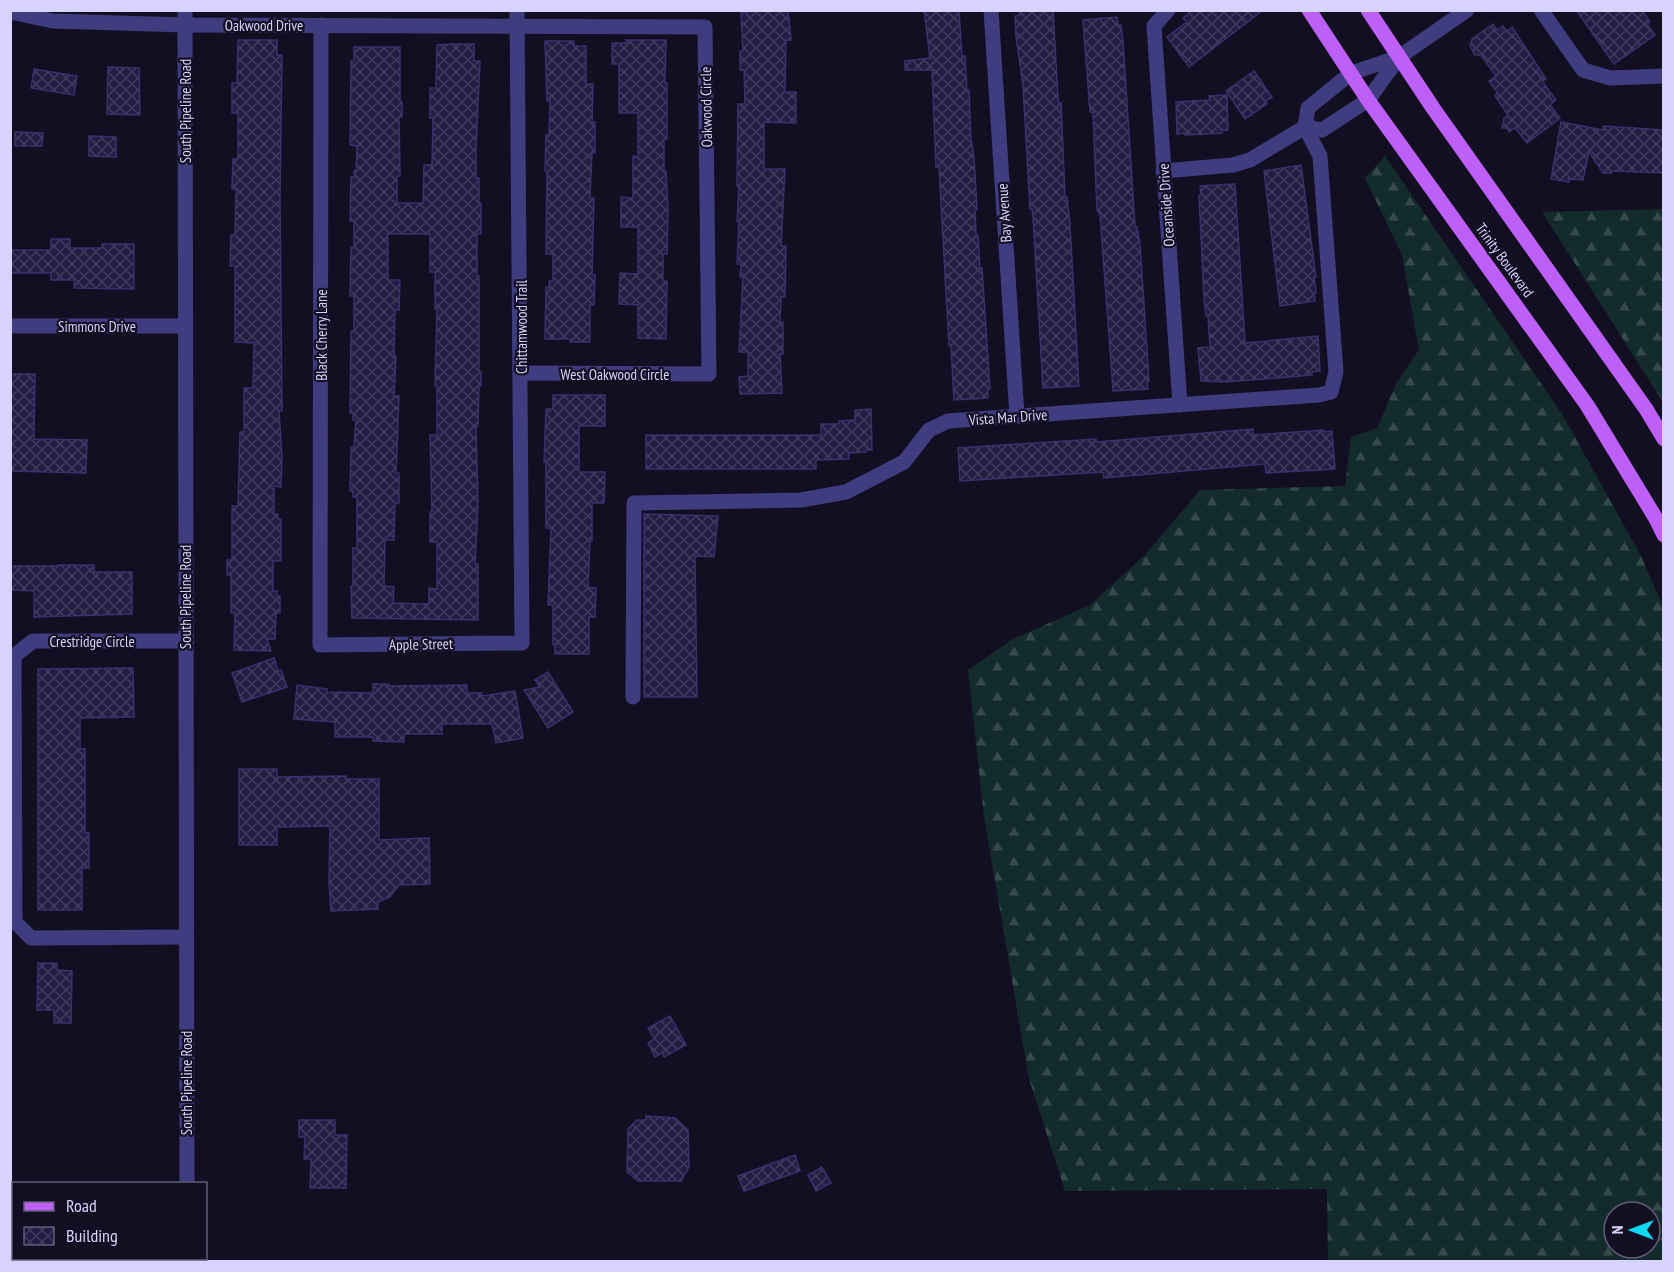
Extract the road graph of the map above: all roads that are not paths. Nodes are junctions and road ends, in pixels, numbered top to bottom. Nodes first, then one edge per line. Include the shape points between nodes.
1 (991, 10) edge
2 (1168, 10) edge
3 (1309, 10) edge
4 (1368, 10) edge
5 (1467, 10) edge
6 (1541, 10) edge
7 (10, 12) edge
8 (185, 18) edge
9 (518, 18) edge
10 (321, 25) junction
11 (1400, 57) junction
12 (1351, 74) junction
13 (1664, 76) edge
14 (1368, 100) junction
15 (1305, 127) junction
16 (1163, 171) junction
17 (10, 326) edge
18 (184, 326) junction
19 (521, 373) junction
20 (709, 374) joint
21 (1180, 405) junction
22 (1017, 416) junction
23 (1664, 439) edge
24 (1664, 535) edge
25 (185, 641) junction
26 (522, 643) joint
27 (320, 645) joint
28 (633, 696) dead end
29 (186, 937) junction
30 (187, 1182) edge

1 - 22 street, Bay Avenue
2 - 16 street, Oceanside Drive via 1154,26
3 - 12 main road, Trinity Boulevard
4 - 11 main road, Trinity Boulevard
5 - 11 street
6 - 13 street via 1583,70 1610,78
7 - 8 street, Oakwood Drive via 53,21
8 - 10 street, Oakwood Drive
8 - 18 street, South Pipeline Road
9 - 10 street, Oakwood Drive
9 - 19 street, Chittamwood Trail
9 - 20 street, Oakwood Circle via 705,27
10 - 27 street, Black Cherry Lane
11 - 12 street
11 - 14 street
11 - 23 main road, Trinity Boulevard
12 - 14 main road, Trinity Boulevard
12 - 15 street via 1308,108
14 - 15 street via 1322,130
14 - 24 main road, Trinity Boulevard via 1587,405
15 - 16 street via 1250,160
15 - 21 street, Vista Mar Drive via 1320,156 1336,372 1330,392
16 - 21 street, Oceanside Drive
17 - 18 street, Simmons Drive
18 - 25 street, South Pipeline Road
19 - 20 street, West Oakwood Circle
19 - 26 street, Chittamwood Trail
21 - 22 street, Vista Mar Drive
22 - 28 street, Vista Mar Drive via 948,421 928,430 904,462 846,492 801,500 634,503
25 - 29 street, South Pipeline Road
25 - 29 street, Crestridge Circle via 33,641 14,656 14,690 15,922 31,938
26 - 27 street, Apple Street
29 - 30 street, South Pipeline Road

